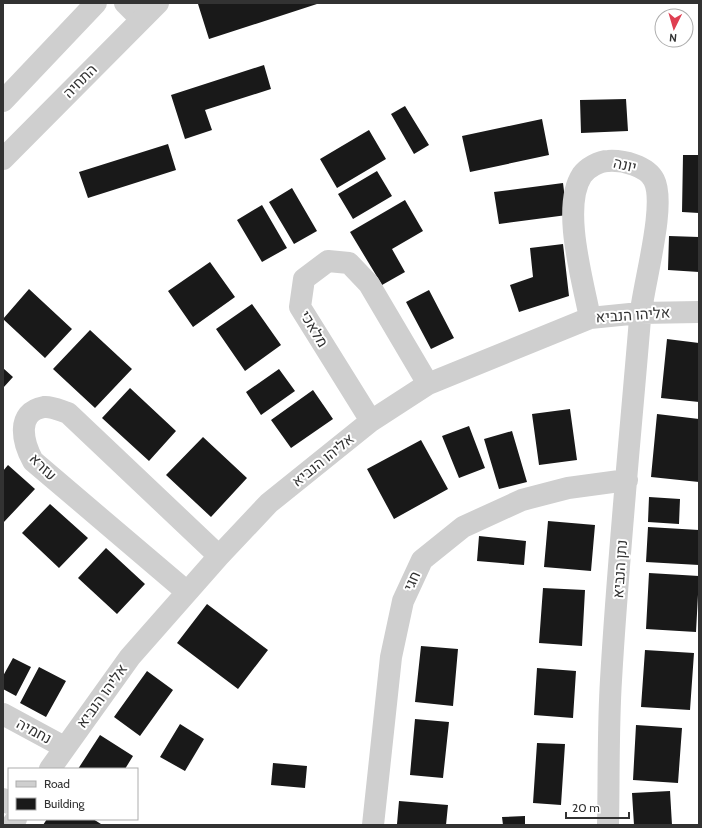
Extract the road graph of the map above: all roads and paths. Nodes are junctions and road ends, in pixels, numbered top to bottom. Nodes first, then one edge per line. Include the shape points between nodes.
1 (96, 3) edge
2 (125, 3) edge
3 (158, 3) edge
4 (140, 20) junction
5 (3, 100) edge
6 (3, 159) edge
7 (699, 312) edge
8 (640, 313) junction
9 (590, 318) junction
10 (428, 384) junction
11 (371, 421) junction
12 (627, 480) junction
13 (220, 556) junction
14 (187, 592) junction
15 (3, 714) edge
16 (64, 747) junction
17 (51, 768) edge
18 (373, 825) edge
19 (608, 825) edge

1 - 5 street
2 - 4 street
3 - 4 street, התחיה
4 - 6 street, התחיה
7 - 8 street, אליהו הנביא
8 - 9 street, אליהו הנביא
8 - 9 street, יונה via 654,241 658,198 654,180 642,168 624,162 606,161 583,173 575,188 575,239
8 - 12 street, נתן הנביא
9 - 10 street, אליהו הנביא
10 - 11 street, אליהו הנביא
10 - 11 street, מלאכי via 369,284 349,263 328,261 304,279 300,307
11 - 13 street, אליהו הנביא via 269,503
12 - 18 street, חגי via 568,488 522,500 463,527 422,560 403,601 391,657
12 - 19 street, נתן הנביא via 611,681
13 - 14 street, אליהו הנביא
13 - 14 street, עזרא via 68,413 44,407 31,413 24,425 23,436 33,461
14 - 16 street, אליהו הנביא via 130,657
15 - 16 street, נחמיה
16 - 17 street, אליהו הנביא

